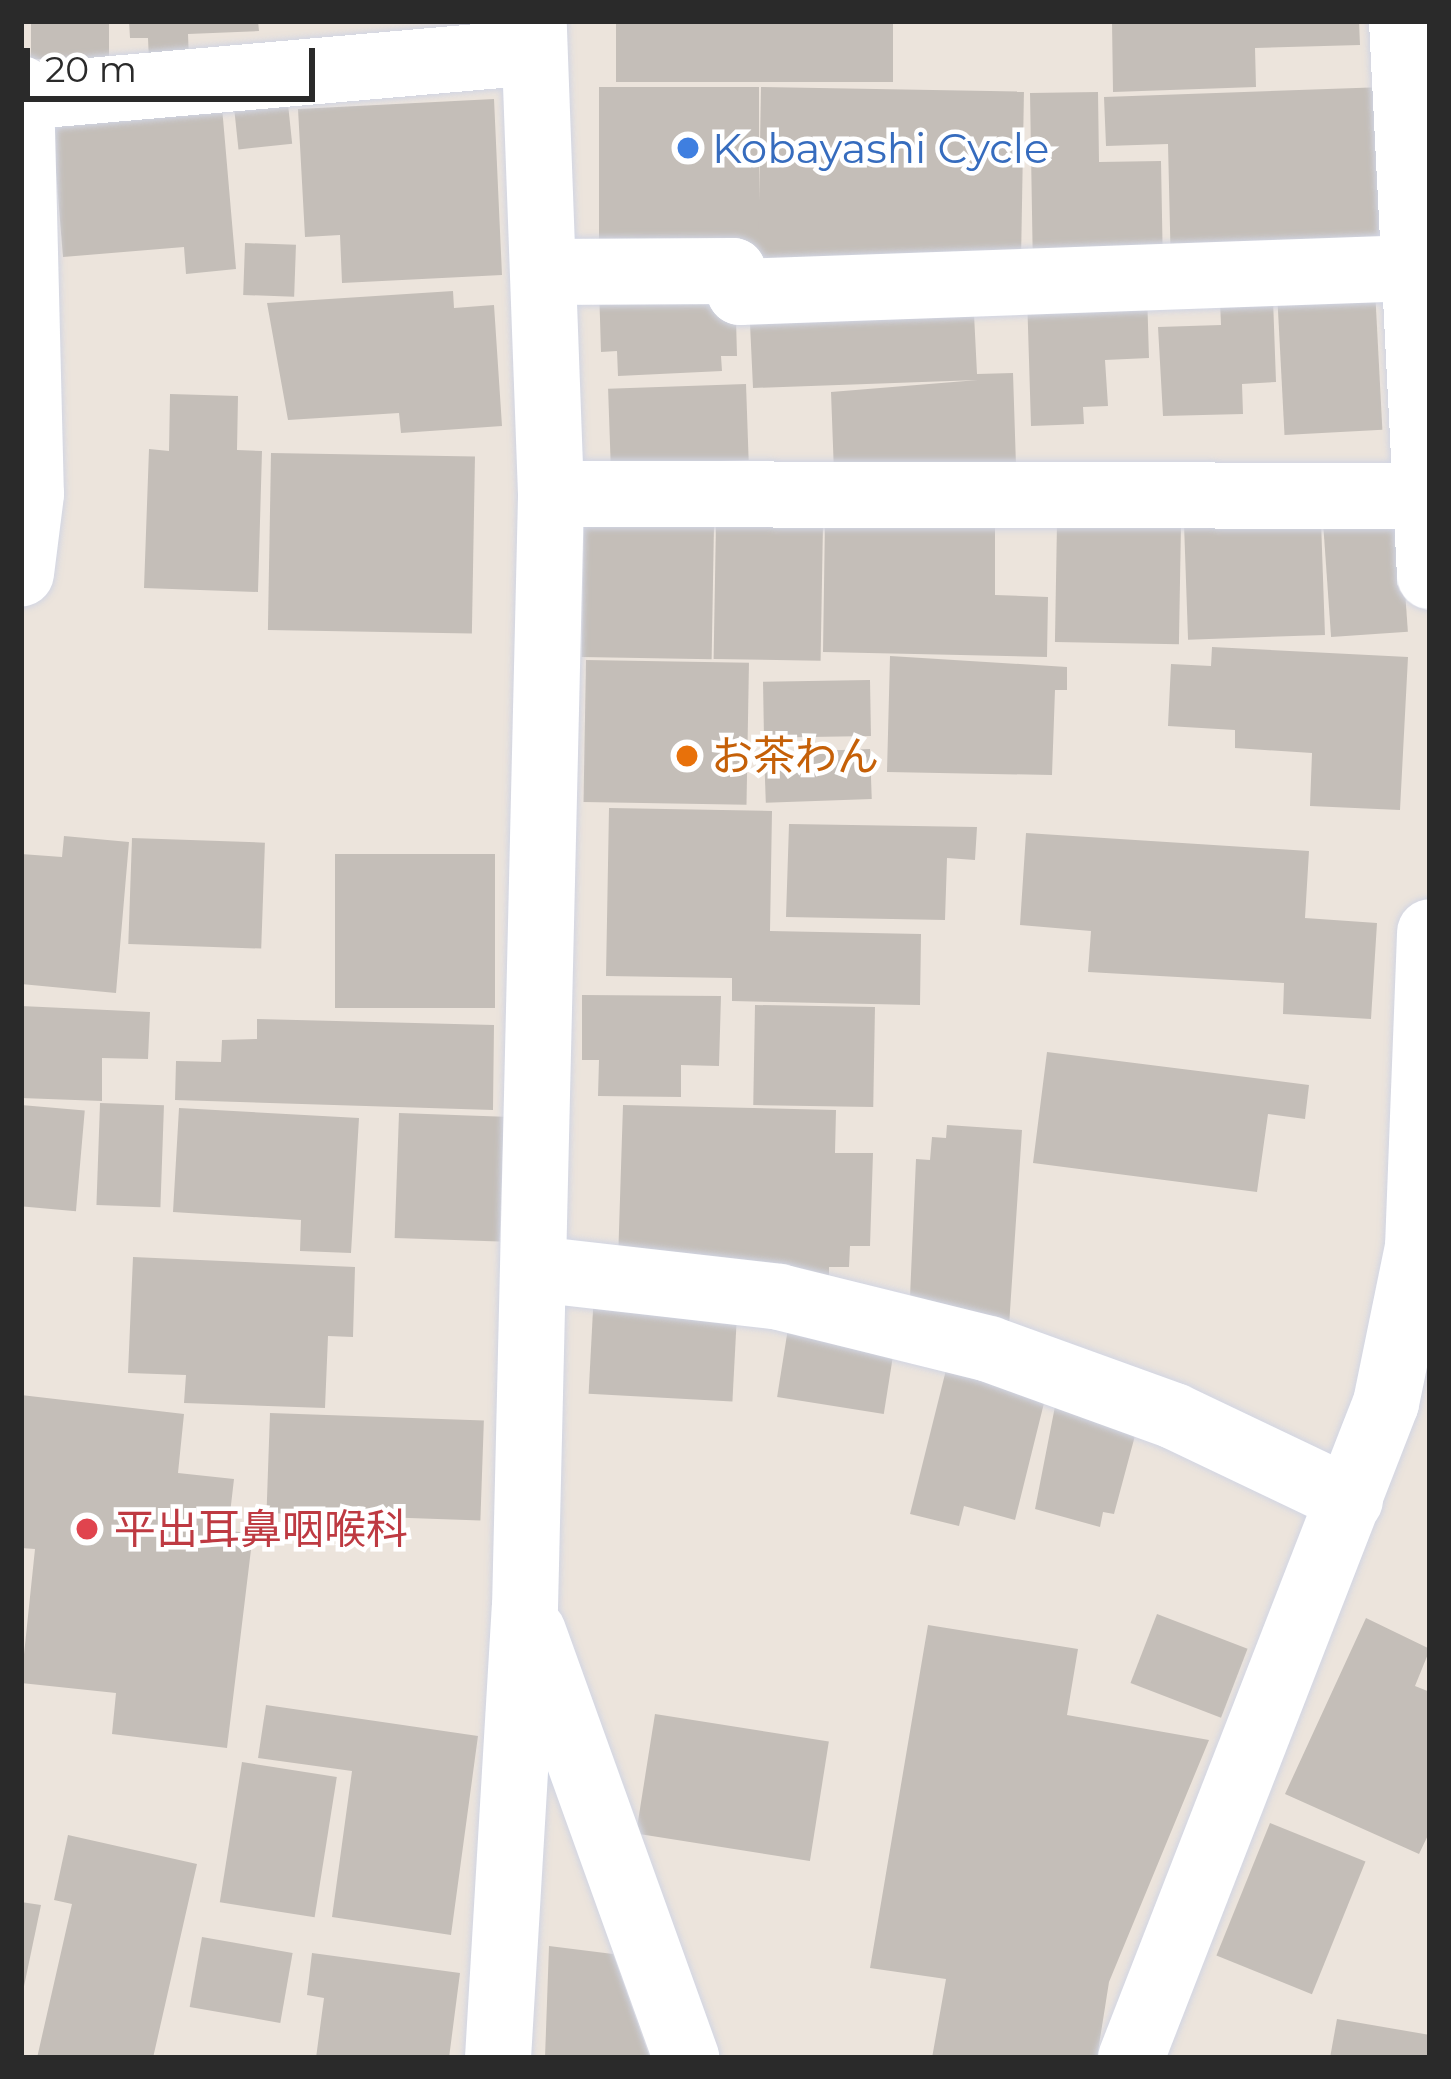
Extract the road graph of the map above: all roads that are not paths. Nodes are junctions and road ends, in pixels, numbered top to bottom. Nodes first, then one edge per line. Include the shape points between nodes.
1 (1402, 21) edge
2 (534, 37) edge
3 (22, 94) edge
4 (1414, 268) junction
5 (543, 272) junction
6 (551, 494) junction
7 (1428, 496) edge
8 (21, 573) edge
9 (1430, 576) edge
10 (1430, 932) edge
11 (536, 1269) junction
12 (1350, 1500) junction
13 (524, 1608) junction
14 (498, 2058) edge
15 (686, 2058) edge
16 (1131, 2058) edge

1 - 4 street
2 - 3 street
2 - 5 street
3 - 8 street via 31,494
4 - 5 street via 740,292 733,271
4 - 7 street
5 - 6 street
6 - 7 street
6 - 11 street
7 - 9 street
10 - 12 street via 1418,1247 1386,1403
11 - 12 street via 778,1297 989,1349 1174,1416
11 - 13 street
12 - 16 street
13 - 14 street
13 - 15 street

